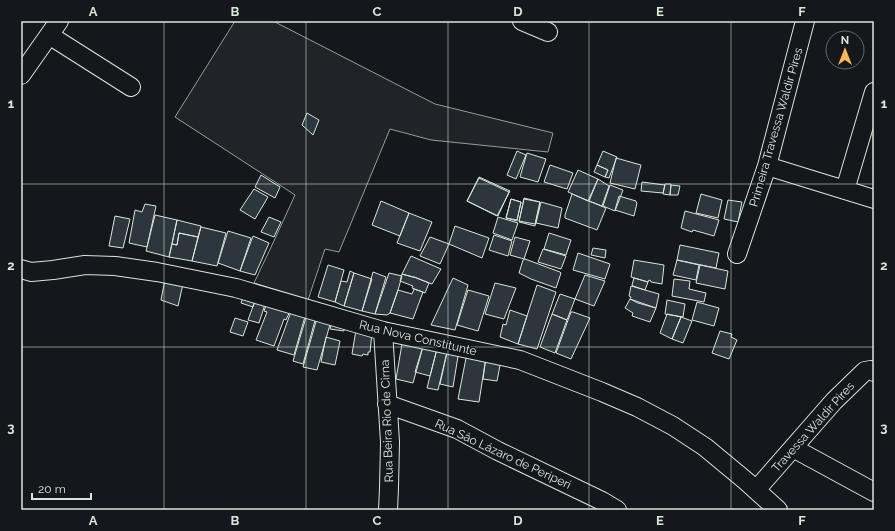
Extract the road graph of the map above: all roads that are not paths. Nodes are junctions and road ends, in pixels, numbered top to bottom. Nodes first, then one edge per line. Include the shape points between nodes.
1 (522, 21) edge
2 (805, 21) edge
3 (54, 28) edge
4 (548, 32) dead end
5 (21, 75) edge
6 (131, 87) dead end
7 (874, 92) edge
8 (768, 166) junction
9 (845, 190) junction
10 (874, 199) edge
11 (737, 254) dead end
12 (21, 269) edge
13 (383, 332) junction
14 (874, 372) edge
15 (387, 404) junction
16 (793, 448) junction
17 (756, 490) junction
18 (874, 492) edge
19 (388, 510) edge
20 (617, 510) edge
21 (778, 510) edge

1 - 4 street
2 - 8 street, Primeira Travessa Waldir Pires
3 - 5 street
3 - 6 street
7 - 9 street
8 - 9 street
8 - 11 street, Primeira Travessa Waldir Pires
9 - 10 street
12 - 13 street, Rua Nova Constitunte via 32,272 85,265 157,272 236,288
13 - 15 street, Rua Beira Rio de Cirna
13 - 17 street, Rua Nova Constitunte via 520,360 602,392 637,407 699,442
14 - 16 street, Travessa Waldir Pires via 864,371
15 - 19 street, Rua Beira Rio de Cirna via 390,442
15 - 20 street, Rua Sâo Lázaro de Periperi via 457,429
16 - 17 street, Travessa Waldir Pires
16 - 18 street
17 - 21 street, Rua Nova Constitunte

